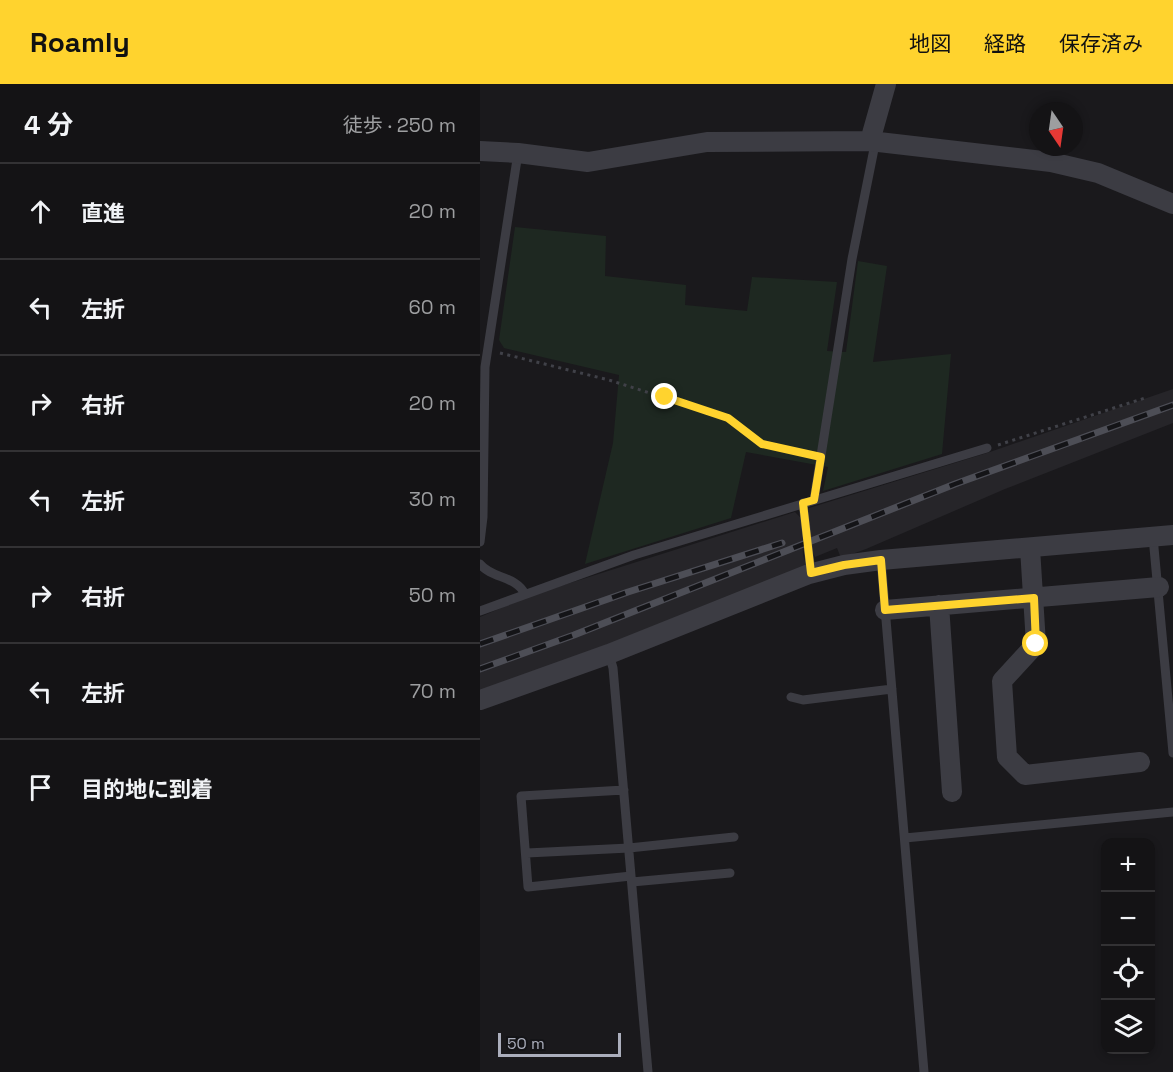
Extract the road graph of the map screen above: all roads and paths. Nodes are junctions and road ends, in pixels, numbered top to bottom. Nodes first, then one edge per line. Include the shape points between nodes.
1 (886, 84) edge
2 (870, 141) junction
3 (480, 152) edge
4 (518, 153) junction
5 (1173, 204) edge
6 (488, 348) junction
7 (1145, 398) dead end
8 (987, 448) joint
9 (821, 457) junction
10 (814, 500) junction
11 (803, 503) junction
12 (1173, 535) edge
13 (1153, 537) junction
14 (480, 542) edge
15 (1030, 548) junction
16 (881, 560) junction
17 (480, 564) edge
18 (811, 573) junction
19 (1159, 588) junction
20 (525, 594) junction
21 (1034, 598) junction
22 (939, 606) junction
23 (480, 610) edge
24 (885, 610) junction
25 (609, 654) junction
26 (892, 689) junction
27 (791, 697) dead end
28 (480, 700) edge
29 (1173, 753) edge
30 (1140, 762) dead end
31 (624, 790) junction
32 (952, 792) dead end
33 (1173, 812) edge
34 (734, 837) dead end
35 (905, 838) junction
36 (629, 848) junction
37 (527, 853) junction
38 (730, 873) dead end
39 (632, 879) junction
40 (648, 1072) edge
41 (924, 1072) edge

1 - 2 street
2 - 4 street via 707,142 588,162
2 - 5 street via 1051,162 1098,173
2 - 9 lane via 874,149 852,259
3 - 4 street
4 - 6 lane
6 - 9 path via 686,404 728,418 762,444
6 - 14 lane
7 - 8 path
8 - 10 lane
9 - 10 lane
10 - 11 lane
11 - 18 lane
11 - 20 lane via 634,555
12 - 13 street
13 - 15 street
13 - 19 lane
15 - 16 street
15 - 21 street
16 - 18 street
16 - 24 lane
17 - 20 lane via 515,582
18 - 25 street
19 - 21 street
19 - 29 lane
20 - 23 lane
21 - 22 street
21 - 30 street via 1036,644 1002,681 1007,757 1025,775
22 - 24 street
22 - 32 street
24 - 26 lane
25 - 28 street
25 - 31 lane
26 - 27 lane via 804,700
26 - 35 lane
31 - 36 lane
31 - 37 lane via 521,796
33 - 35 lane
34 - 36 lane
35 - 41 lane
36 - 37 lane
36 - 39 lane
37 - 39 lane via 528,887
38 - 39 lane
39 - 40 lane

